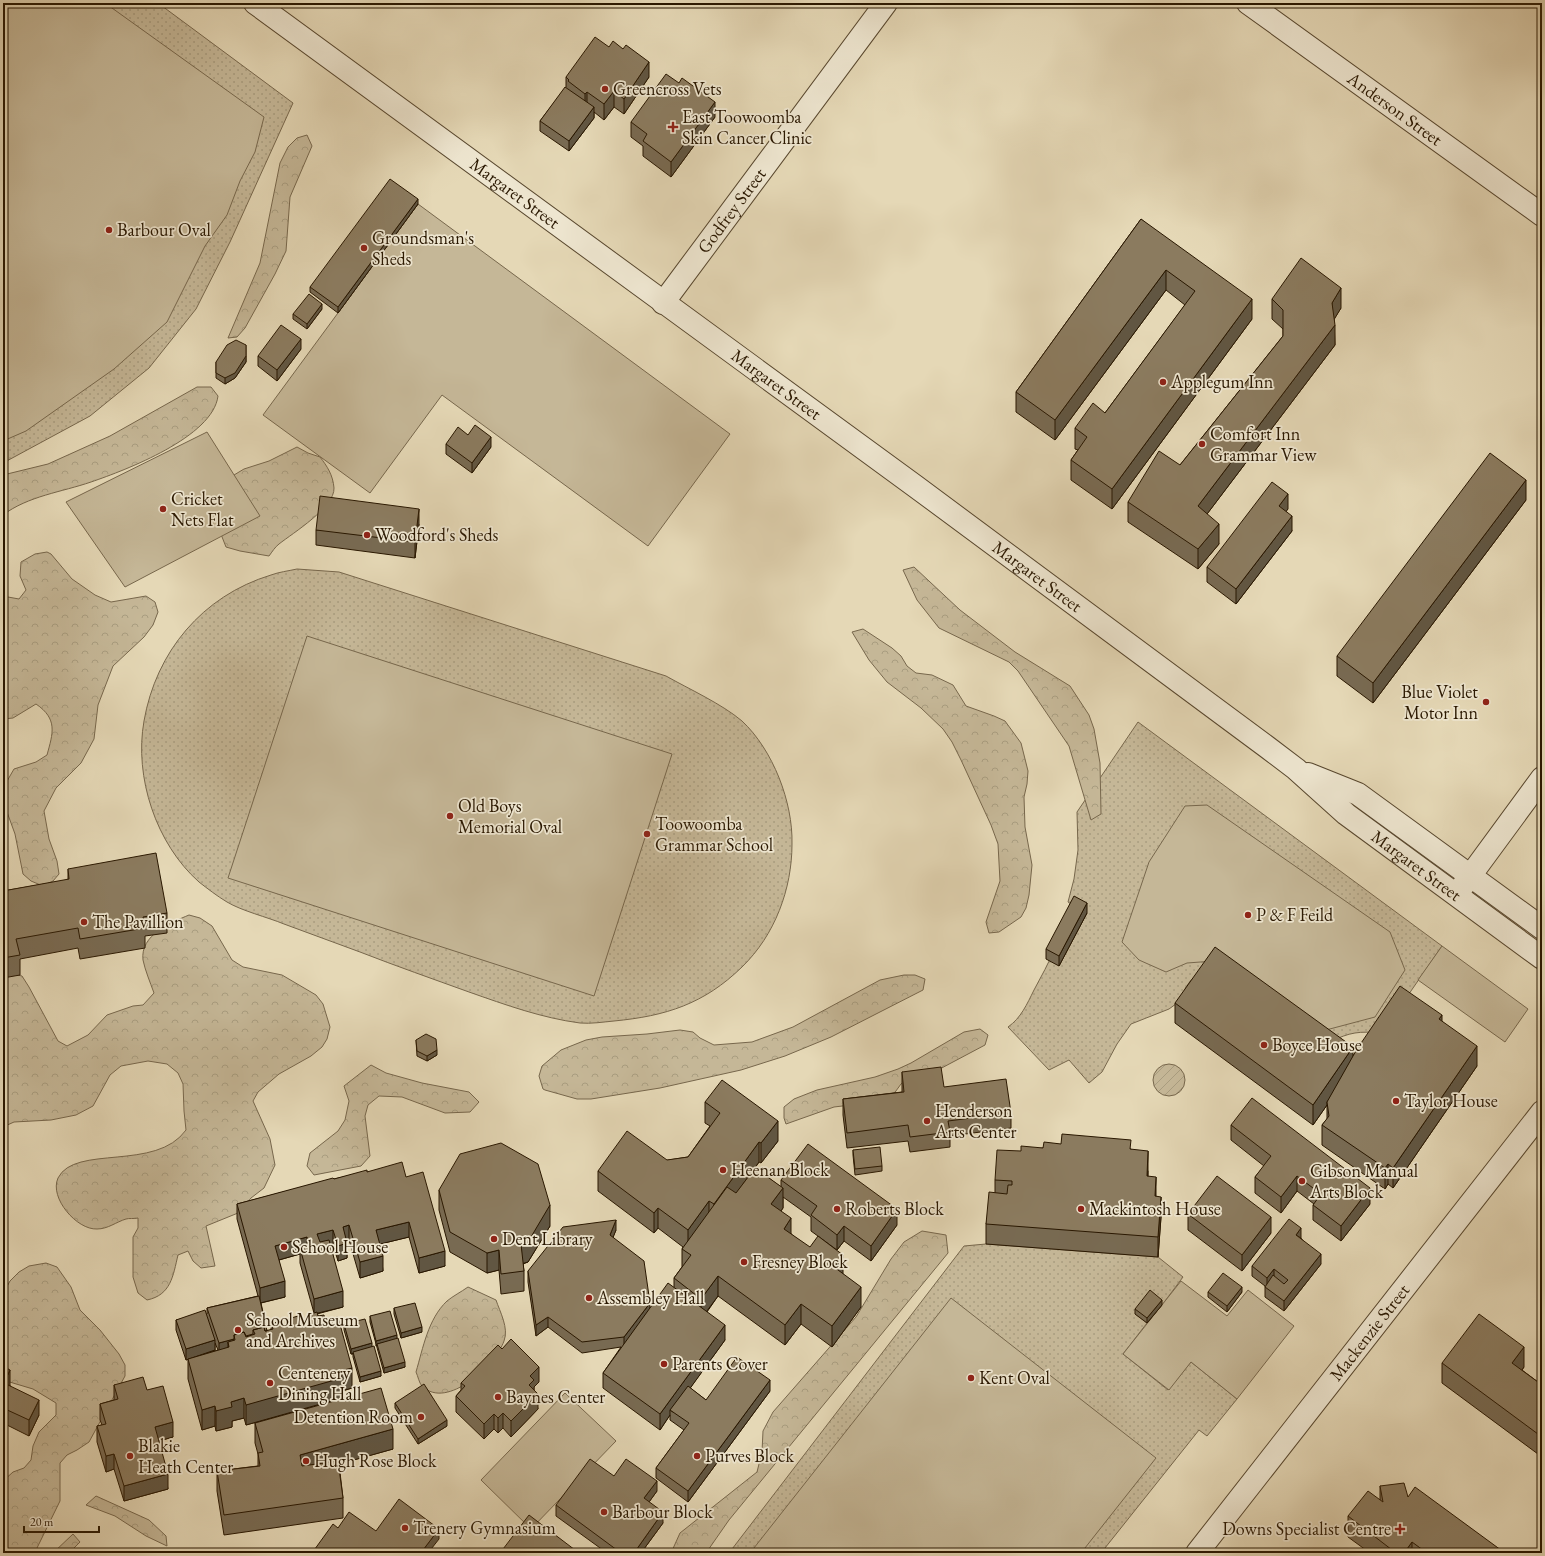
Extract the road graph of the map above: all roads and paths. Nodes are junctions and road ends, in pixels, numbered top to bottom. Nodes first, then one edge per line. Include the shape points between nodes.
1 (254, 3) edge
2 (886, 3) edge
3 (1248, 3) edge
4 (1542, 215) edge
5 (663, 303) junction
6 (1296, 769) junction
7 (1542, 778) edge
8 (1471, 875) junction
9 (1457, 895) junction
10 (1542, 928) edge
11 (1542, 958) edge
12 (1542, 1112) edge
13 (1197, 1553) edge

1 - 5 street, Margaret Street
2 - 5 street, Godfrey Street
3 - 4 street, Anderson Street
5 - 6 street, Margaret Street via 915,486
6 - 8 street, Margaret Street via 1358,794
6 - 9 street, Margaret Street via 1346,814
7 - 8 street
8 - 9 street
8 - 10 street, Margaret Street
9 - 11 street, Margaret Street
12 - 13 street, Mackenzie Street

